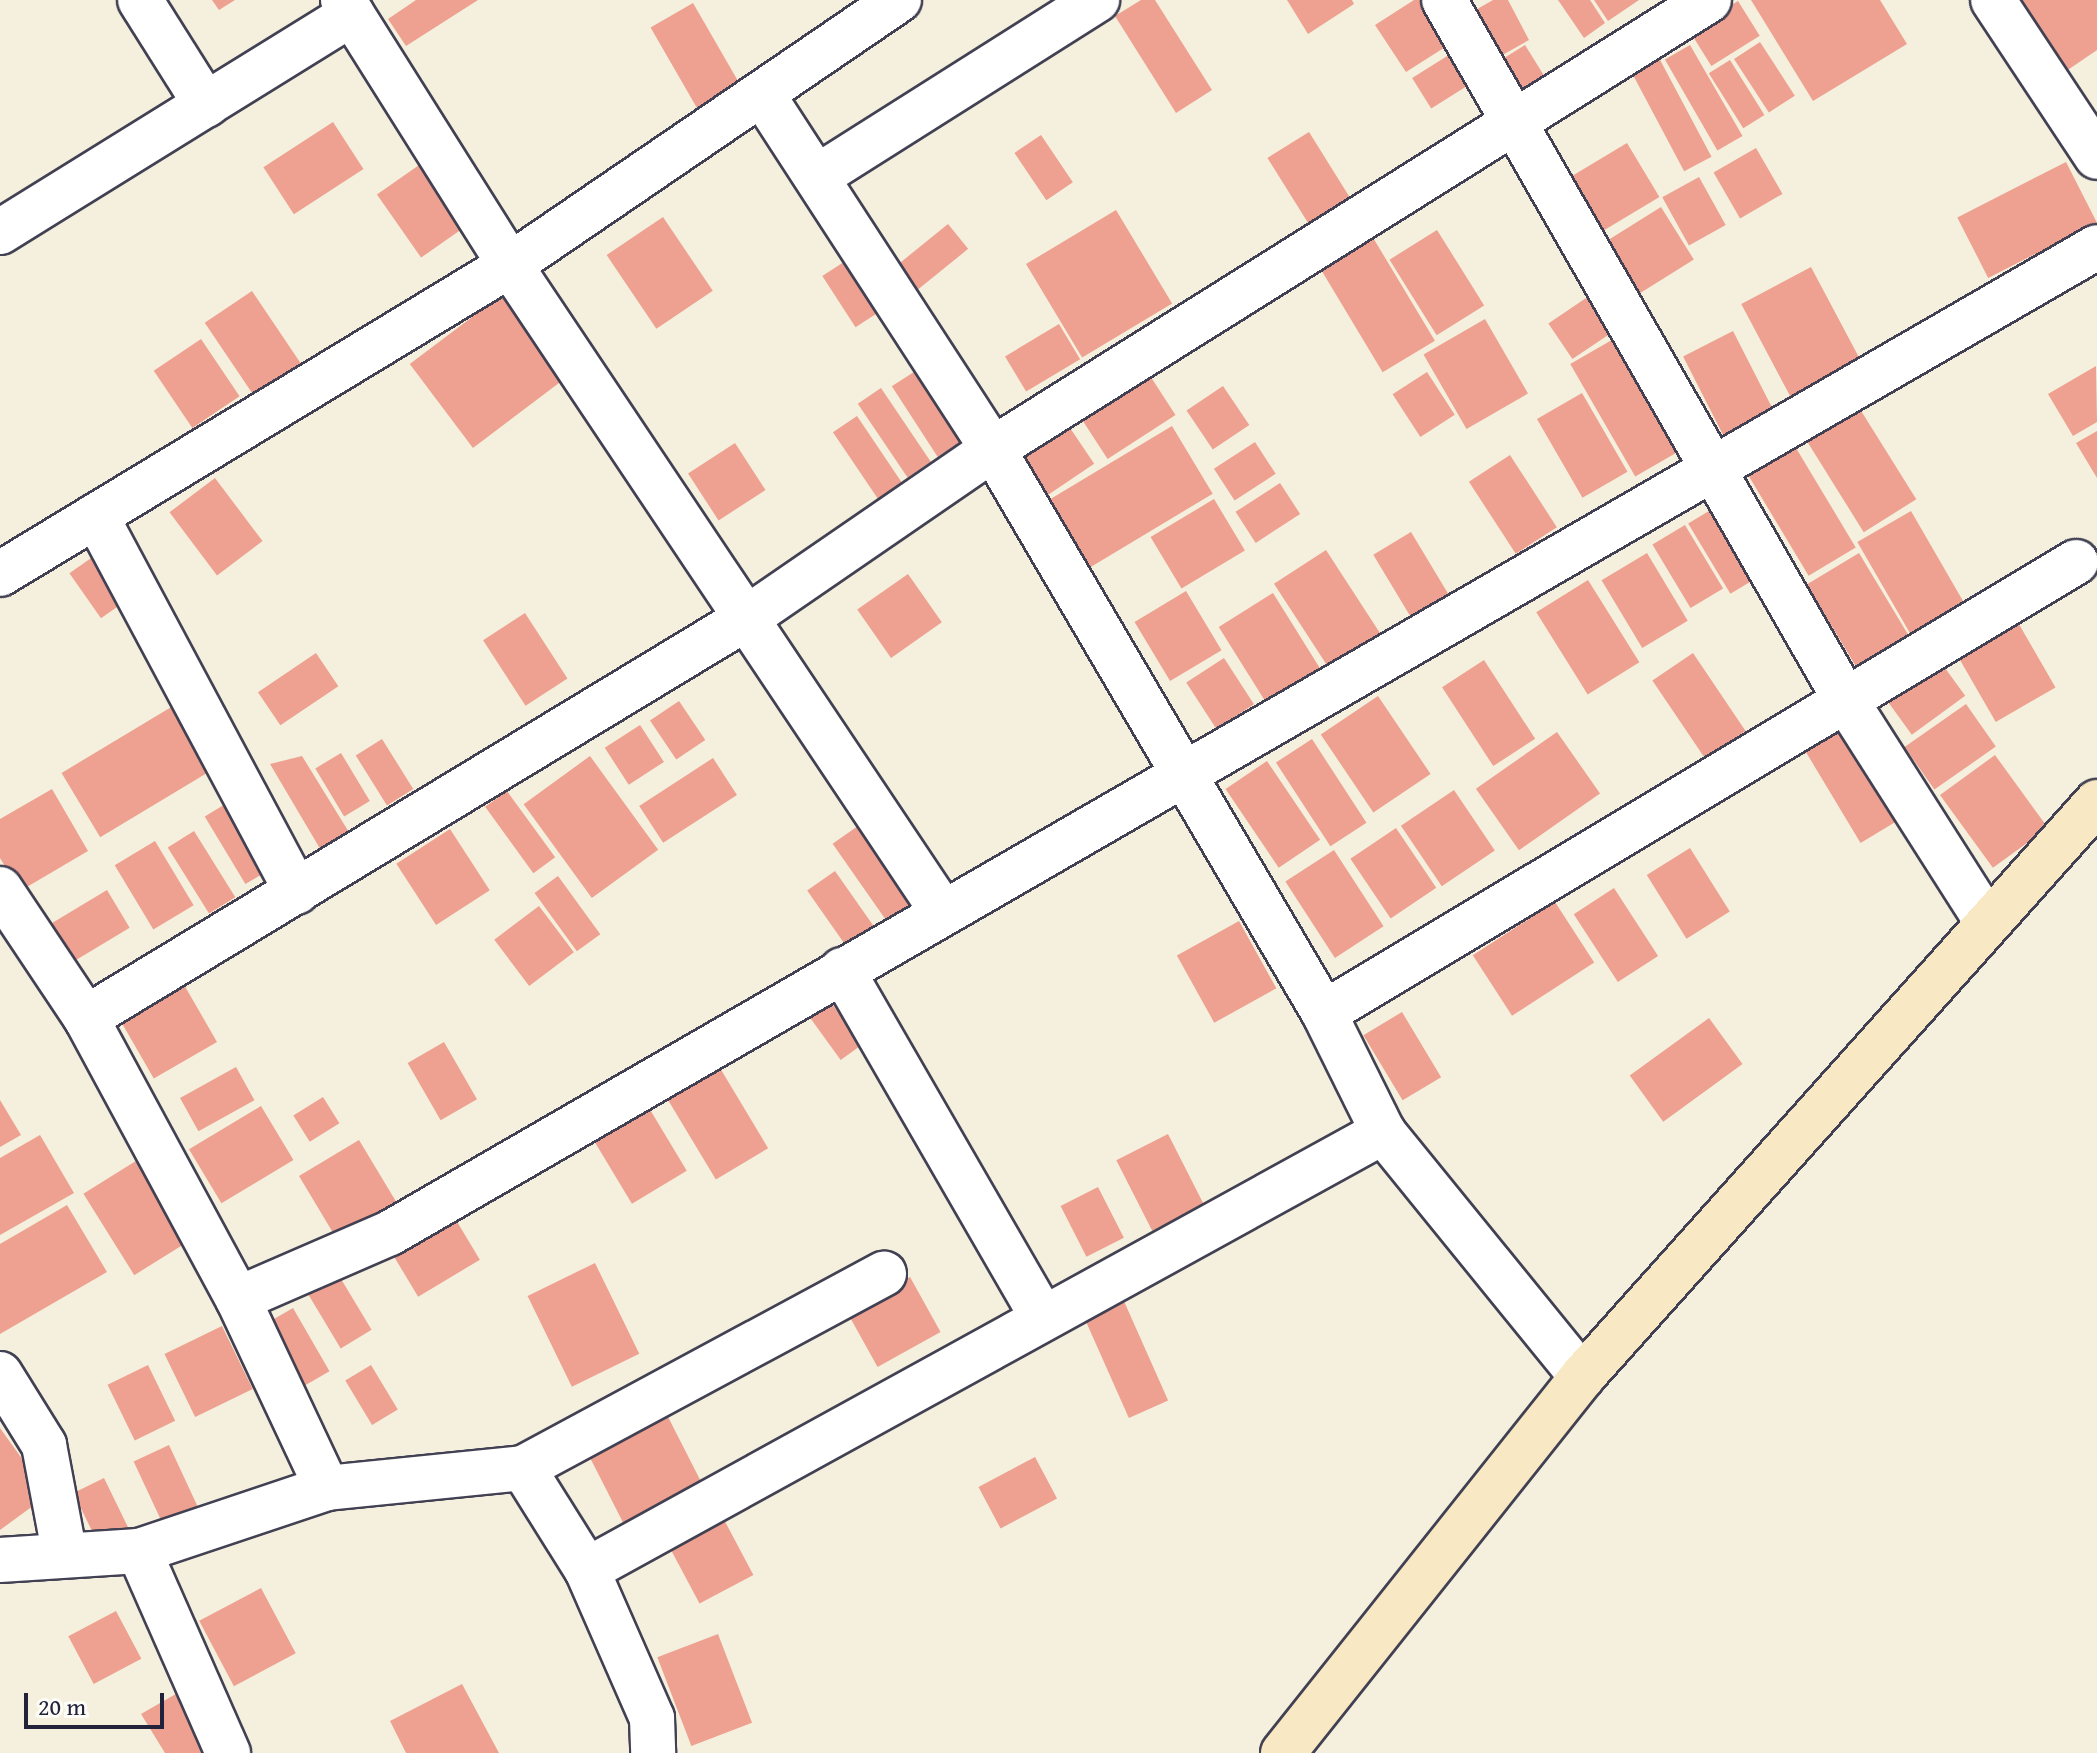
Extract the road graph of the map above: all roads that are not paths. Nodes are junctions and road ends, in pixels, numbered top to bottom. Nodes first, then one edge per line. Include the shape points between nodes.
1 (140, 0) edge
2 (899, 0) edge
3 (1097, 0) edge
4 (1444, 0) edge
5 (1709, 0) edge
6 (1993, 0) edge
7 (348, 7) edge
8 (764, 97) junction
9 (206, 105) junction
10 (1511, 127) junction
11 (2097, 157) edge
12 (820, 175) junction
13 (0, 232) edge
14 (2097, 247) edge
15 (510, 265) junction
16 (993, 449) junction
17 (1712, 471) junction
18 (96, 516) junction
19 (2076, 562) dead end
20 (0, 574) edge
21 (750, 616) junction
22 (1845, 699) junction
23 (1185, 774) junction
24 (2097, 802) edge
25 (0, 889) edge
26 (297, 892) junction
27 (942, 911) junction
28 (1986, 920) junction
29 (842, 970) junction
30 (1324, 1013) junction
31 (86, 1018) junction
32 (1383, 1132) junction
33 (884, 1274) dead end
34 (238, 1299) junction
35 (1043, 1318) junction
36 (0, 1374) edge
37 (1582, 1377) junction
38 (523, 1468) junction
39 (327, 1488) junction
40 (64, 1551) junction
41 (139, 1551) junction
42 (0, 1560) edge
43 (587, 1570) junction
44 (228, 1753) edge
45 (653, 1753) edge
46 (1283, 1753) edge

1 - 9 street
2 - 8 street
3 - 12 street
4 - 10 street
5 - 10 street
6 - 11 street
7 - 9 street
7 - 15 street
8 - 12 street
8 - 15 street
9 - 13 street
10 - 16 street
10 - 17 street
12 - 16 street
14 - 17 street
15 - 18 street
15 - 21 street
16 - 21 street
16 - 23 street
17 - 22 street
17 - 23 street
18 - 20 street
18 - 26 street
19 - 22 street
21 - 26 street
21 - 27 street
22 - 28 street
22 - 30 street
23 - 27 street
23 - 30 street
24 - 28 main road
25 - 31 street
26 - 31 street
27 - 29 street
28 - 37 main road
29 - 34 street via 390,1233
29 - 35 street
30 - 32 street
31 - 34 street
32 - 35 street
32 - 37 street
33 - 38 street
34 - 39 street
35 - 43 street
36 - 40 street via 44,1445
37 - 46 main road
38 - 39 street
38 - 43 street
39 - 41 street
40 - 41 street
40 - 42 street
41 - 44 street
43 - 45 street via 652,1718

